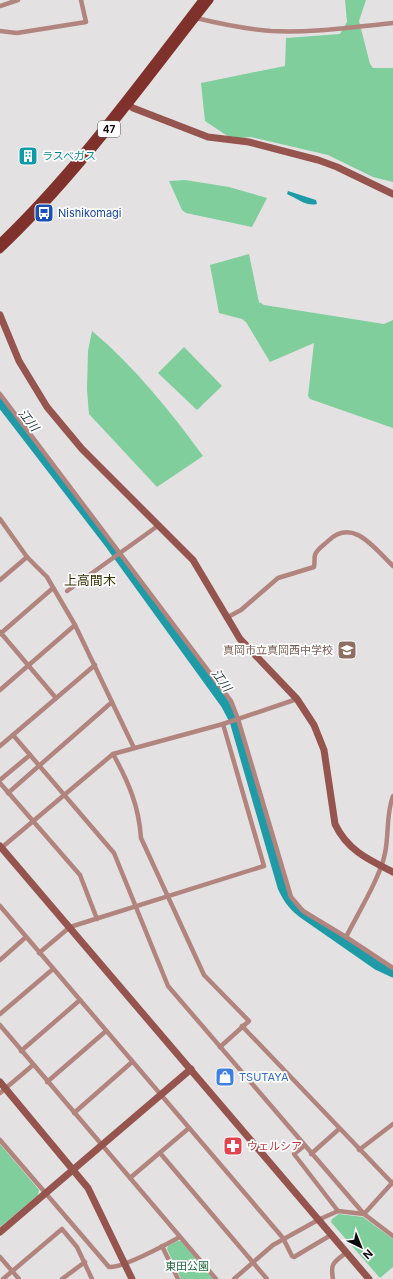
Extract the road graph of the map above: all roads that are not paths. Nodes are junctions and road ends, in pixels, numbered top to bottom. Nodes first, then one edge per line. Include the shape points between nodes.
1 (18, 0) edge
2 (81, 0) edge
3 (202, 0) edge
4 (210, 0) edge
5 (0, 6) edge
6 (196, 18) junction
7 (393, 23) edge
8 (0, 31) edge
9 (126, 103) junction
10 (393, 194) edge
11 (0, 242) edge
12 (0, 250) edge
13 (0, 315) edge
14 (0, 394) edge
15 (0, 519) edge
16 (4, 525) junction
17 (159, 525) junction
18 (0, 528) edge
19 (119, 554) junction
20 (27, 557) junction
21 (393, 566) edge
22 (0, 580) edge
23 (53, 588) junction
24 (67, 591) dead end
25 (226, 618) junction
26 (75, 625) junction
27 (0, 633) edge
28 (95, 665) junction
29 (28, 666) junction
30 (0, 690) edge
31 (56, 698) junction
32 (297, 699) junction
33 (112, 702) junction
34 (238, 719) junction
35 (223, 724) junction
36 (13, 735) junction
37 (0, 746) edge
38 (134, 748) junction
39 (113, 754) junction
40 (30, 755) junction
41 (39, 766) junction
42 (0, 781) edge
43 (8, 793) junction
44 (64, 795) junction
45 (393, 796) edge
46 (33, 821) junction
47 (0, 848) edge
48 (381, 866) junction
49 (393, 872) edge
50 (170, 897) junction
51 (0, 907) edge
52 (136, 907) junction
53 (97, 919) junction
54 (70, 927) junction
55 (346, 936) junction
56 (26, 937) junction
57 (40, 953) junction
58 (0, 960) edge
59 (393, 968) edge
60 (53, 969) junction
61 (80, 1000) junction
62 (0, 1014) edge
63 (0, 1025) edge
64 (242, 1026) junction
65 (106, 1031) junction
66 (220, 1047) junction
67 (21, 1051) junction
68 (132, 1062) junction
69 (33, 1065) junction
70 (191, 1069) junction
71 (0, 1082) edge
72 (47, 1082) junction
73 (3, 1091) edge
74 (161, 1095) junction
75 (74, 1113) junction
76 (393, 1124) edge
77 (189, 1128) junction
78 (339, 1129) junction
79 (0, 1140) edge
80 (101, 1145) junction
81 (304, 1146) junction
82 (359, 1150) junction
83 (160, 1153) junction
84 (311, 1154) junction
85 (73, 1169) junction
86 (130, 1178) junction
87 (393, 1183) edge
88 (45, 1194) junction
89 (338, 1211) junction
90 (364, 1214) junction
91 (318, 1220) junction
92 (0, 1232) edge
93 (331, 1235) junction
94 (393, 1236) edge
95 (180, 1237) junction
96 (283, 1238) junction
97 (162, 1246) junction
98 (346, 1253) junction
99 (0, 1257) edge
100 (85, 1262) junction
101 (253, 1262) junction
102 (125, 1264) junction
103 (12, 1271) junction
104 (3, 1279) edge
105 (19, 1279) edge
106 (62, 1279) edge
107 (92, 1279) edge
108 (132, 1279) edge
109 (178, 1279) edge
110 (216, 1279) edge
111 (234, 1279) edge
112 (267, 1279) edge
113 (333, 1279) edge
114 (369, 1279) edge

1 - 5 street
2 - 8 street via 86,22 17,33
3 - 9 main road, 47
4 - 6 main road, 47
6 - 7 street via 224,25 273,31 338,29
6 - 9 main road, 47
9 - 10 street via 208,137 249,142 318,160
9 - 11 main road, 47 via 47,194
9 - 12 main road, 47 via 52,198
13 - 17 street via 19,361 47,407 82,449
14 - 19 street
15 - 16 street
16 - 18 street
16 - 20 street
17 - 19 street
17 - 25 street via 193,560
19 - 24 street
19 - 34 street via 231,701
20 - 22 street
20 - 23 street via 47,577
21 - 25 street via 356,533 341,532 330,538 317,551 314,567 278,578 242,610
23 - 26 street
23 - 27 street
25 - 32 street via 252,652
26 - 28 street
26 - 29 street
27 - 29 street
28 - 31 street
28 - 33 street
29 - 30 street
29 - 31 street
31 - 36 street
32 - 34 street
32 - 48 street via 314,725 324,750 335,824 340,835 350,847
33 - 38 street
33 - 41 street
34 - 35 street
34 - 55 street via 291,897 303,911
35 - 38 street
35 - 50 street via 264,866
36 - 37 street
36 - 40 street
38 - 39 street
39 - 44 street
39 - 50 street via 130,785 141,838
40 - 41 street
40 - 42 street
41 - 43 street
41 - 44 street
42 - 43 street
43 - 46 street
44 - 46 street
44 - 52 street via 114,853
45 - 48 street
46 - 47 street
46 - 53 street via 80,875
47 - 54 street
48 - 49 street
48 - 55 street
50 - 52 street
50 - 64 street via 204,975 249,1021
51 - 56 street
52 - 53 street
52 - 66 street via 168,986
53 - 54 street
54 - 57 street
54 - 70 street
55 - 59 street
56 - 57 street
56 - 58 street
57 - 60 street
60 - 61 street
60 - 62 street
61 - 65 street
61 - 67 street
63 - 67 street
64 - 66 street
64 - 78 street
65 - 68 street
65 - 72 street
66 - 81 street
67 - 69 street
68 - 74 street
68 - 75 street
69 - 72 street
69 - 73 street
70 - 74 street
70 - 91 street
71 - 73 street
72 - 75 street
73 - 85 street
74 - 77 street
74 - 80 street
75 - 80 street
76 - 82 street
77 - 83 street
77 - 96 street
78 - 82 street
78 - 84 street
79 - 88 street
80 - 85 street
80 - 86 street
81 - 84 street
81 - 89 street via 294,1154
82 - 87 street
83 - 86 street
83 - 101 street
84 - 90 street
85 - 88 street
85 - 102 street via 92,1196
86 - 95 street
87 - 90 street
88 - 92 street
88 - 102 street via 105,1264 114,1268
89 - 90 street
89 - 91 street
90 - 94 street
91 - 93 street
91 - 96 street
93 - 96 street via 294,1257
93 - 98 street
95 - 97 street
95 - 110 street
96 - 101 street
97 - 102 street
97 - 109 street
98 - 113 street via 334,1262 331,1268
98 - 114 street
99 - 103 street
100 - 103 street via 77,1247 62,1229
100 - 106 street
100 - 107 street
101 - 111 street
101 - 112 street
102 - 108 street
103 - 104 street
103 - 105 street

